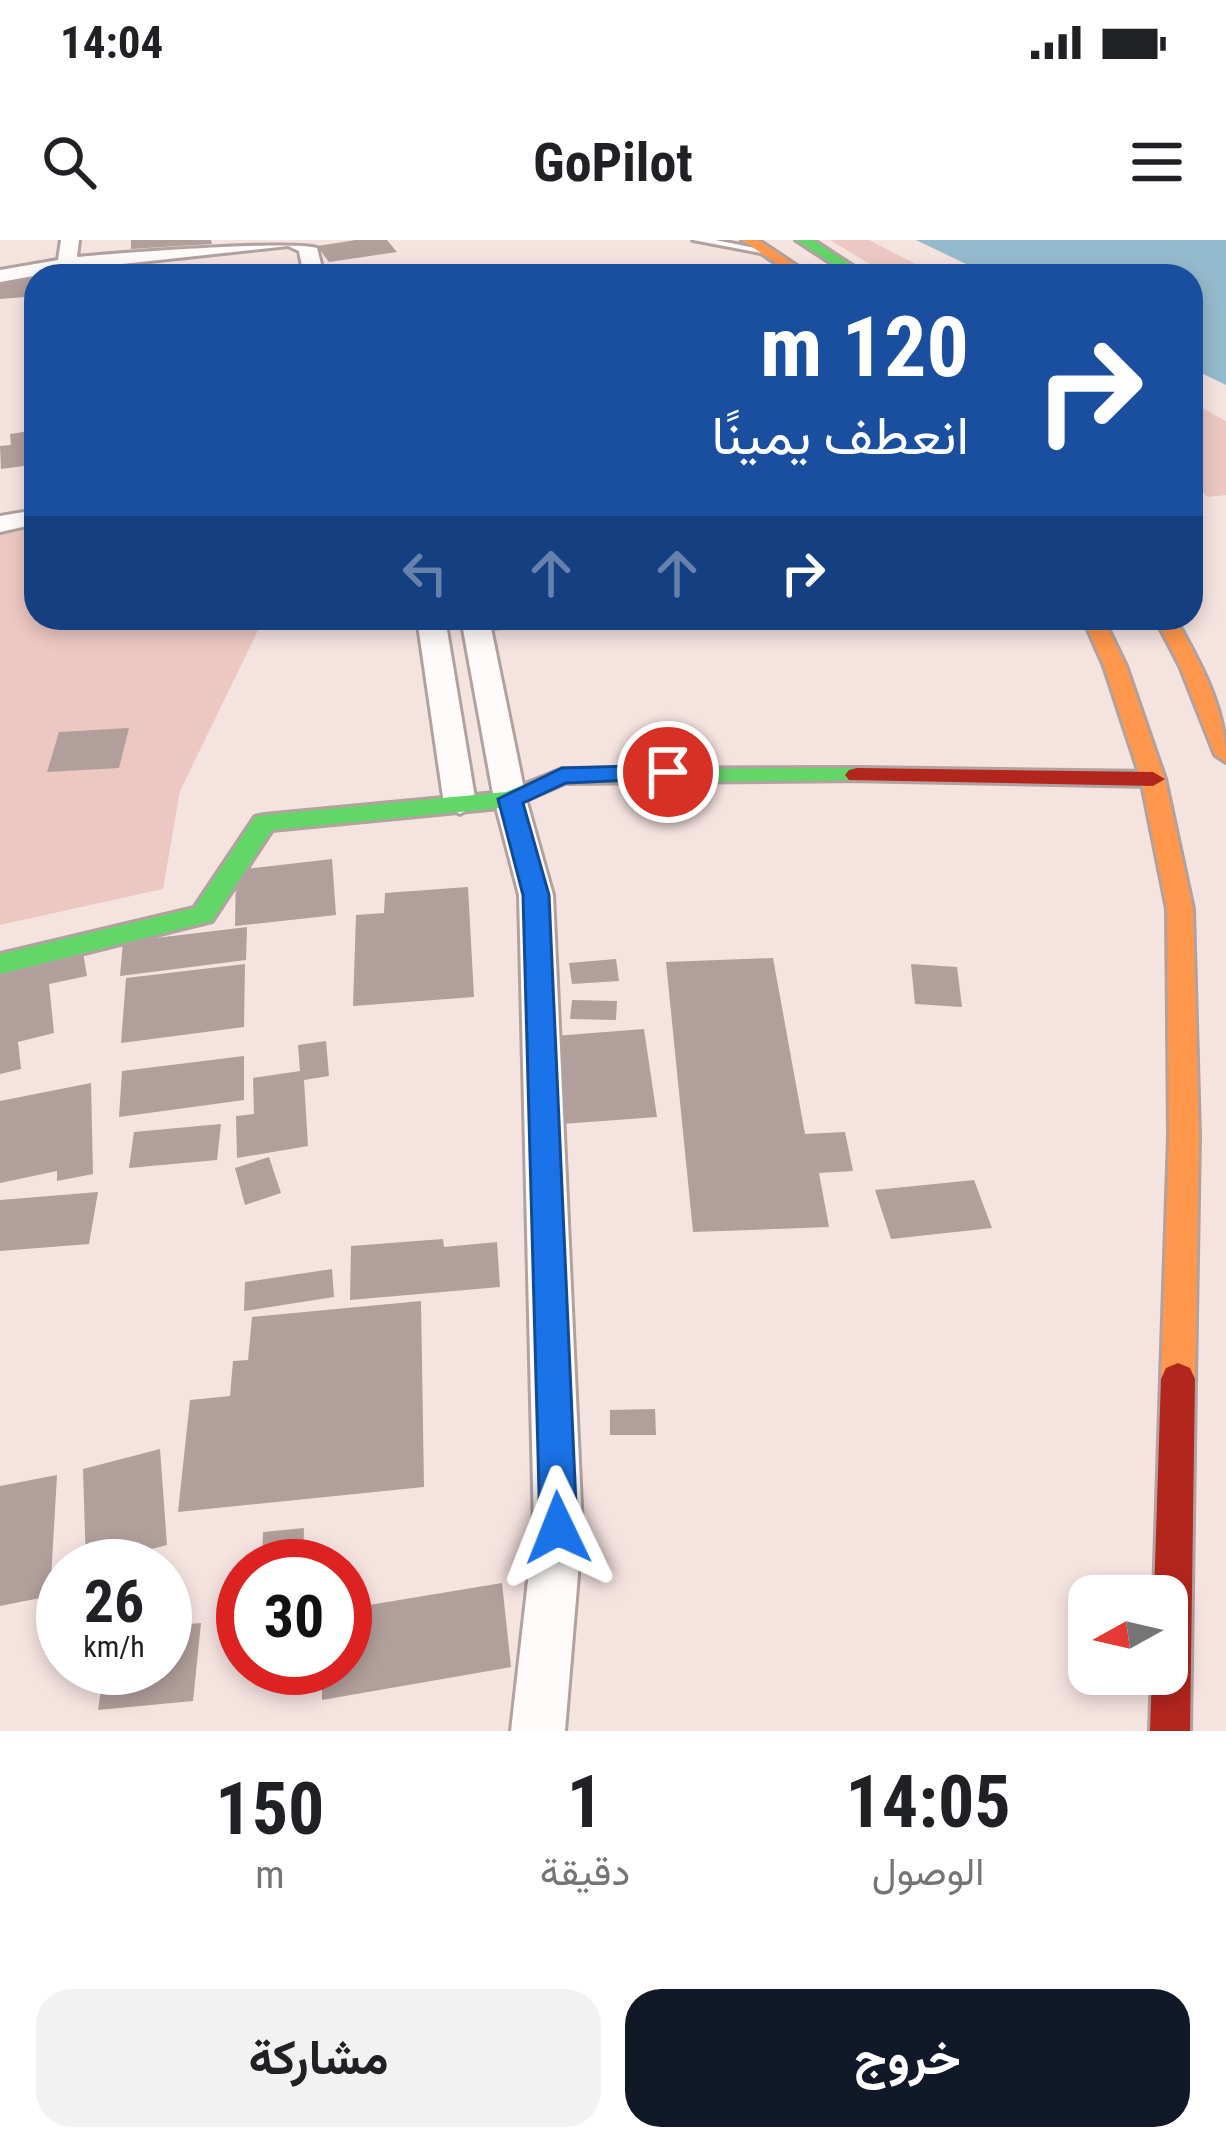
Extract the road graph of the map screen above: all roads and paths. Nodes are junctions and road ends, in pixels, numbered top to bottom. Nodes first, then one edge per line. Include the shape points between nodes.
1 (70, 240) edge
2 (698, 240) edge
3 (803, 240) edge
4 (263, 241) edge
5 (757, 246) edge
6 (67, 264) joint
7 (311, 264) edge
8 (786, 264) edge
9 (842, 264) edge
10 (433, 630) edge
11 (477, 630) edge
12 (1098, 630) edge
13 (1172, 630) edge
14 (1226, 755) edge
15 (502, 756) junction
16 (562, 776) junction
17 (1153, 779) junction
18 (510, 799) junction
19 (460, 804) junction
20 (0, 964) edge
21 (538, 1731) edge
22 (1170, 1731) edge

1 - 6 street
2 - 5 lane
3 - 9 street
4 - 6 street
4 - 7 street via 302,243
5 - 8 street
10 - 19 street
11 - 15 street
12 - 17 street
13 - 14 street
15 - 16 street via 527,772
15 - 18 street
16 - 17 street
16 - 18 street
17 - 22 street via 1180,909 1184,1136
18 - 19 street
18 - 21 street via 536,895 558,1528
19 - 20 street via 264,823 203,915

